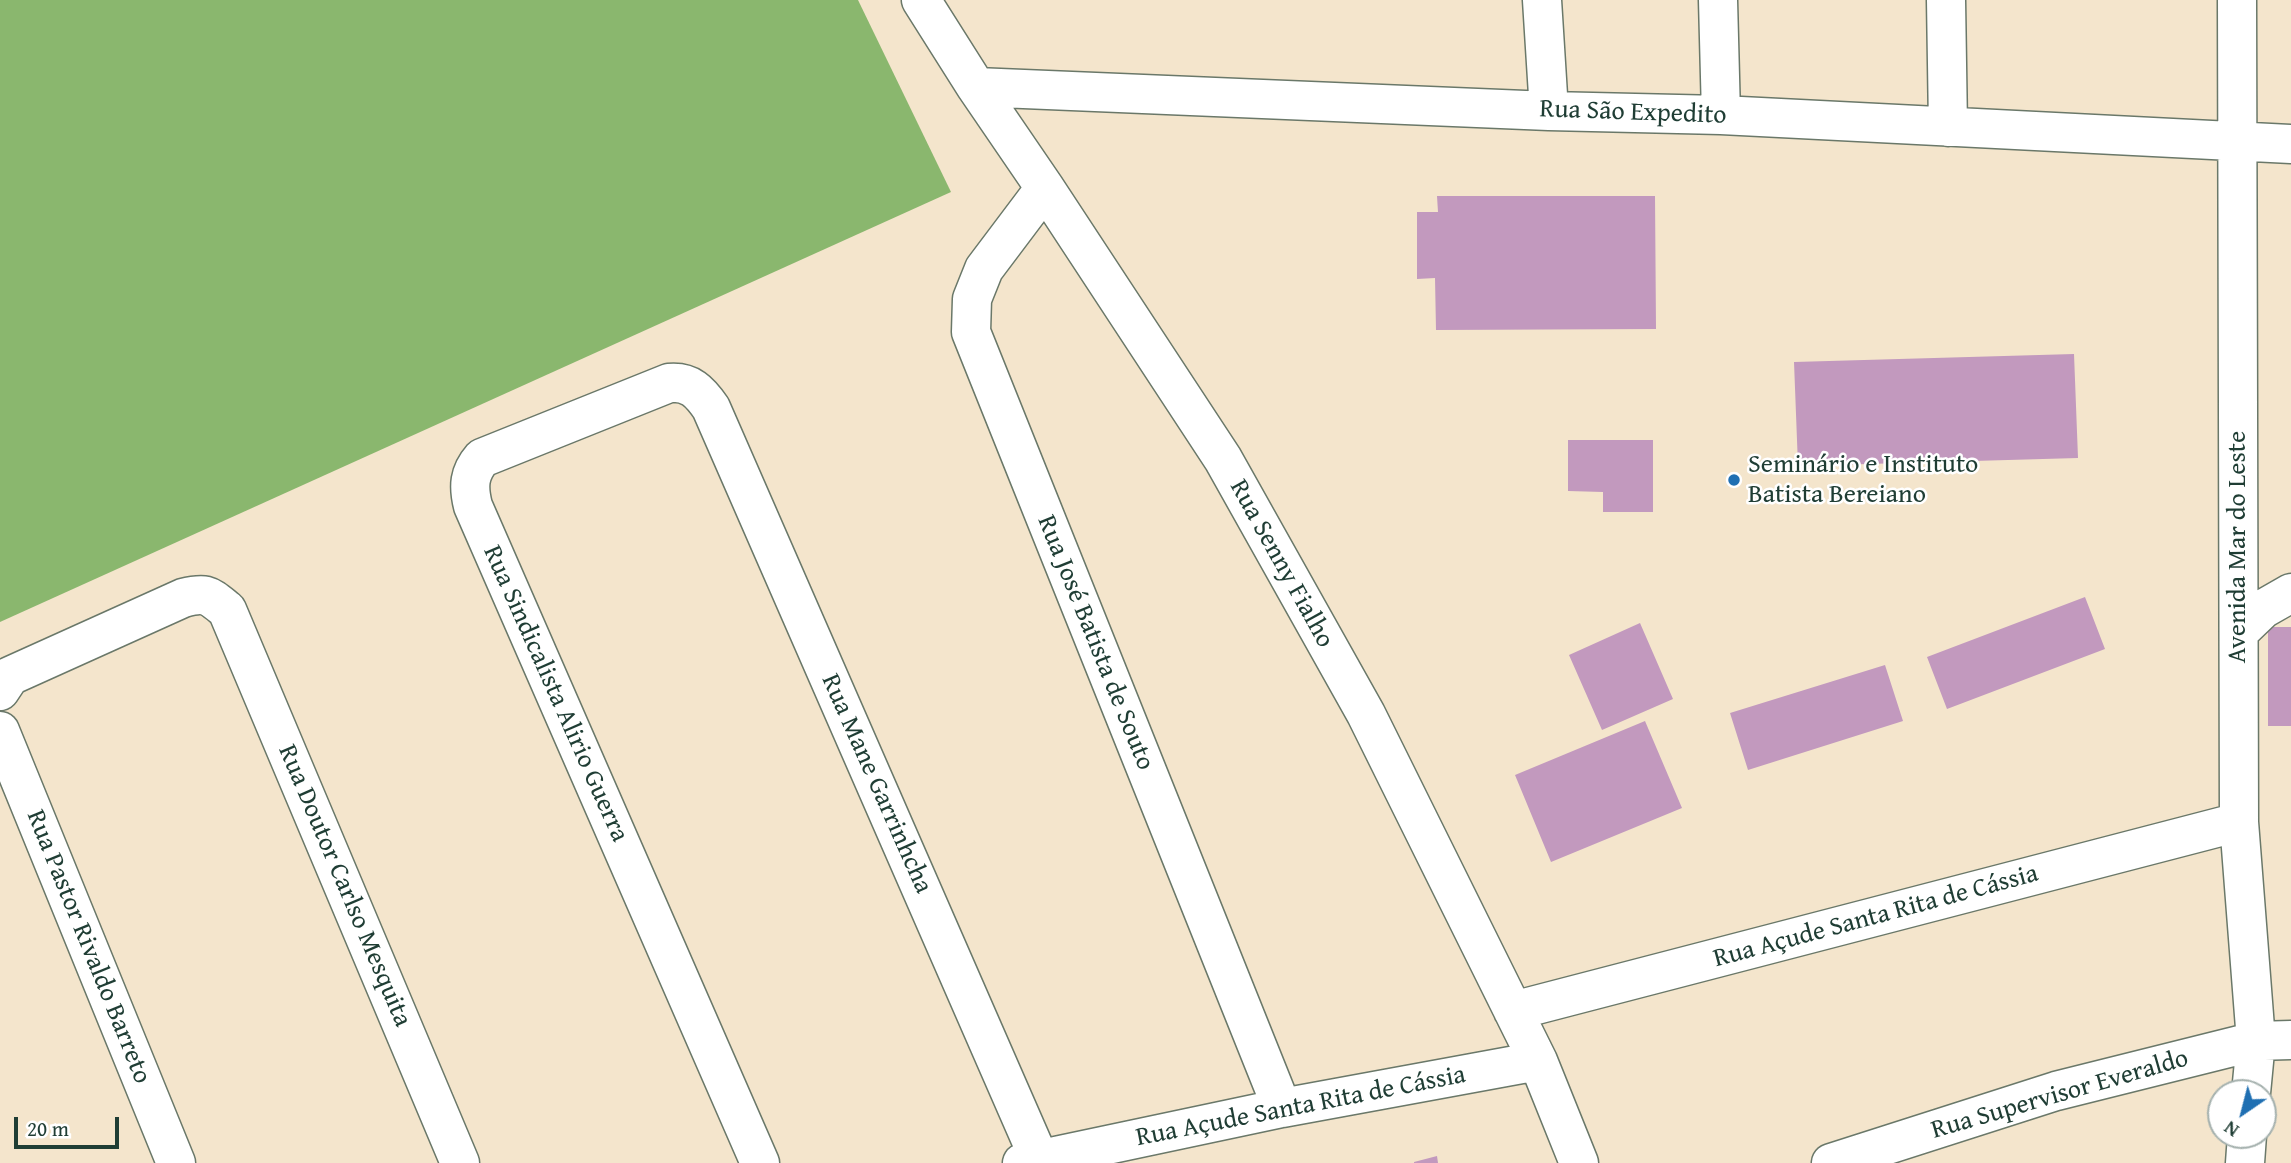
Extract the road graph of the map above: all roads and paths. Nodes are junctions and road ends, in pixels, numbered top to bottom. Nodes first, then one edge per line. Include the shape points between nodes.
1 (921, 0) edge
2 (1542, 0) edge
3 (1718, 0) edge
4 (1946, 0) edge
5 (2237, 0) edge
6 (976, 88) junction
7 (1549, 111) junction
8 (1721, 115) junction
9 (1948, 127) junction
10 (2236, 142) junction
11 (2291, 144) edge
12 (1045, 188) junction
13 (711, 408) joint
14 (2291, 593) edge
15 (2239, 632) junction
16 (0, 691) edge
17 (0, 731) edge
18 (2239, 822) junction
19 (1513, 1011) junction
20 (2274, 1041) edge
21 (1538, 1061) junction
22 (2257, 1079) edge
23 (1282, 1108) junction
24 (1034, 1162) edge
25 (176, 1163) edge
26 (460, 1163) edge
27 (760, 1163) edge
28 (1578, 1163) edge
29 (1832, 1163) edge

1 - 6 street, Rua Senny Fialho
2 - 7 street
3 - 8 street
4 - 9 street
5 - 10 street, Avenida Mar do Leste
6 - 7 street, Rua São Expedito
6 - 12 street, Rua Senny Fialho
7 - 8 street, Rua São Expedito
8 - 9 street, Rua São Expedito
9 - 10 street, Rua São Expedito
10 - 11 street, Rua São Expedito
10 - 15 street, Avenida Mar do Leste
12 - 19 street, Rua Senny Fialho via 1223,460 1366,714
12 - 23 street, Rua José Batista de Souto via 984,269 972,299 971,332
13 - 24 street, Rua Mane Garrinhcha
13 - 27 street, Rua Sindicalista Alirio Guerra via 700,392 683,382 669,383 482,458 472,470 469,490 472,506
14 - 15 street via 2263,609
15 - 18 street, Avenida Mar do Leste
16 - 26 street, Rua Doutor Carlso Mesquita via 10,676 183,598 201,594 227,610
17 - 25 street, Rua Pastor Rivaldo Barreto
18 - 19 street, Rua Açude Santa Rita de Cássia
18 - 20 street, Avenida Mar do Leste
19 - 21 street, Rua Senny Fialho
20 - 22 street, Avenida Mar do Leste
20 - 29 street, Rua Supervisor Everaldo via 2056,1091
21 - 23 street, Rua Açude Santa Rita de Cássia
21 - 28 street, Rua Senny Fialho
23 - 24 street, Rua Açude Santa Rita de Cássia

